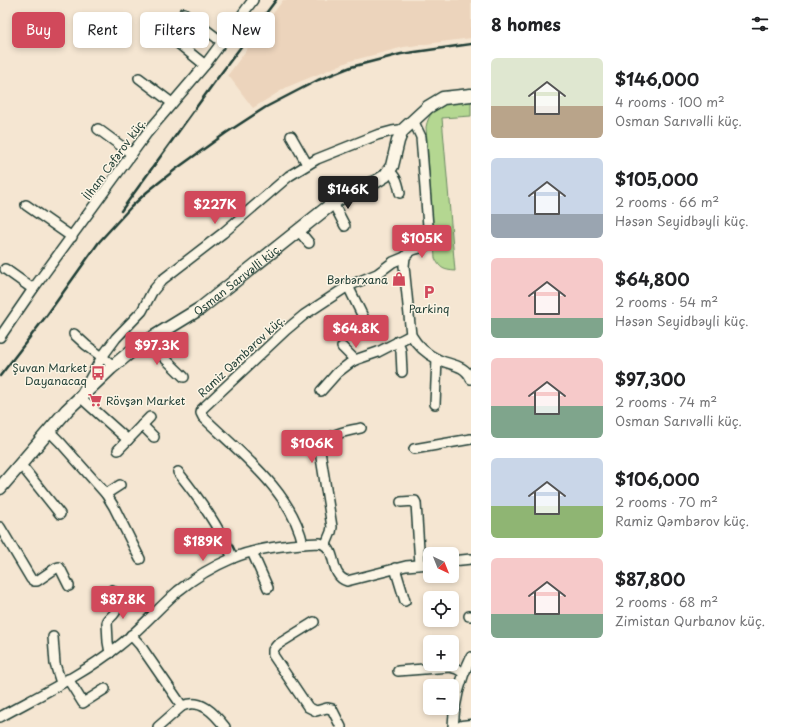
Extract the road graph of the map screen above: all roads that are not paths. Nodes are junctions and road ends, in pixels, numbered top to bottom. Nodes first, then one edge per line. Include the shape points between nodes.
1 (253, 0) edge
2 (244, 12) edge
3 (209, 32) edge
4 (217, 38) edge
5 (184, 48) edge
6 (218, 48) edge
7 (205, 65) junction
8 (139, 78) dead end
9 (471, 95) edge
10 (172, 103) junction
11 (413, 120) junction
12 (98, 129) dead end
13 (402, 131) junction
14 (291, 136) dead end
15 (132, 154) junction
16 (307, 164) junction
17 (389, 171) junction
18 (400, 193) dead end
19 (333, 203) junction
20 (26, 205) dead end
21 (345, 226) dead end
22 (298, 230) junction
23 (72, 237) junction
24 (309, 243) dead end
25 (405, 257) junction
26 (5, 269) dead end
27 (348, 286) junction
28 (33, 289) junction
29 (367, 325) dead end
30 (2, 331) edge
31 (74, 334) dead end
32 (411, 336) junction
33 (147, 341) junction
34 (398, 341) junction
35 (342, 347) dead end
36 (102, 357) junction
37 (437, 359) junction
38 (355, 360) junction
39 (114, 366) junction
40 (402, 372) dead end
41 (184, 377) dead end
42 (471, 379) edge
43 (321, 391) dead end
44 (80, 397) junction
45 (435, 404) dead end
46 (150, 417) dead end
47 (142, 425) junction
48 (361, 428) dead end
49 (49, 431) junction
50 (154, 437) dead end
51 (471, 439) edge
52 (128, 440) junction
53 (414, 449) dead end
54 (118, 450) dead end
55 (21, 465) junction
56 (178, 472) dead end
57 (120, 485) dead end
58 (0, 488) edge
59 (106, 494) junction
60 (401, 502) dead end
61 (60, 514) dead end
62 (0, 527) edge
63 (303, 544) junction
64 (326, 544) junction
65 (252, 552) junction
66 (233, 558) junction
67 (140, 559) dead end
68 (471, 559) edge
69 (459, 560) edge
70 (420, 564) joint
71 (395, 568) junction
72 (69, 586) dead end
73 (268, 588) dead end
74 (112, 590) dead end
75 (405, 601) dead end
76 (314, 622) dead end
77 (131, 635) junction
78 (53, 637) dead end
79 (110, 653) junction
80 (471, 657) edge
81 (398, 671) dead end
82 (464, 673) junction
83 (65, 681) junction
84 (105, 689) dead end
85 (182, 706) junction
86 (0, 717) edge
87 (471, 726) edge
88 (158, 727) edge
89 (225, 727) edge
90 (341, 727) edge
91 (453, 727) edge
92 (462, 727) edge

1 - 2 street, İlham Cəfərov küç.
3 - 4 street
5 - 7 street
6 - 7 street, İlham Cəfərov küç.
7 - 10 street, İlham Cəfərov küç.
8 - 10 street
9 - 11 street via 443,98
10 - 15 street, İlham Cəfərov küç.
11 - 13 street
11 - 25 street, Ramiz Qəmbərov küç. via 421,137 429,240 425,247 412,250
12 - 15 street
13 - 16 street via 377,135
13 - 17 street
14 - 16 street
15 - 23 street, İlham Cəfərov küç.
16 - 36 street via 162,280 142,311
17 - 18 street via 396,180
17 - 19 street, Osman Sarıvəlli küç. via 377,181 348,193
19 - 21 street
19 - 22 street, Osman Sarıvəlli küç.
20 - 23 street
22 - 24 street
22 - 33 street, Osman Sarıvəlli küç. via 201,308
23 - 28 street, İlham Cəfərov küç.
25 - 27 street, Ramiz Qəmbərov küç. via 377,274
25 - 32 street
26 - 28 street
27 - 29 street
27 - 63 street, Ramiz Qəmbərov küç. via 326,299 286,330 202,409 201,413 275,488 287,505
28 - 30 street, İlham Cəfərov küç.
31 - 36 street
32 - 34 street
32 - 37 street via 418,345
33 - 39 street, Osman Sarıvəlli küç.
33 - 41 street
34 - 38 street via 374,354
34 - 40 street
35 - 38 street
36 - 39 street
36 - 44 street
37 - 42 street via 463,368
37 - 45 street
38 - 43 street via 337,373
39 - 44 street, Osman Sarıvəlli küç.
44 - 49 street, Osman Sarıvəlli küç.
44 - 52 street
46 - 47 street
47 - 50 street
47 - 52 street
48 - 64 street via 333,435 322,444 320,451 332,527
49 - 55 street, Osman Sarıvəlli küç.
49 - 59 street
51 - 53 street
52 - 54 street
55 - 58 street, Osman Sarıvəlli küç.
55 - 61 street
56 - 66 street via 208,511
57 - 59 street
59 - 67 street
60 - 70 street via 416,503
62 - 72 street via 32,580 37,581 59,567
63 - 64 street
63 - 65 street
64 - 71 street via 342,580 354,580
65 - 66 street
65 - 73 street
66 - 77 street via 179,591
68 - 69 street
70 - 71 street
71 - 75 street
74 - 79 street via 116,610 107,623
76 - 90 street via 277,645 273,654 308,707 316,711 332,708
77 - 79 street
77 - 85 street
78 - 83 street via 55,664
79 - 83 street
80 - 82 street
81 - 82 street via 450,667
82 - 91 street via 456,697
83 - 84 street via 83,703
83 - 86 street
85 - 88 street
85 - 89 street via 193,703 205,707
87 - 92 street

